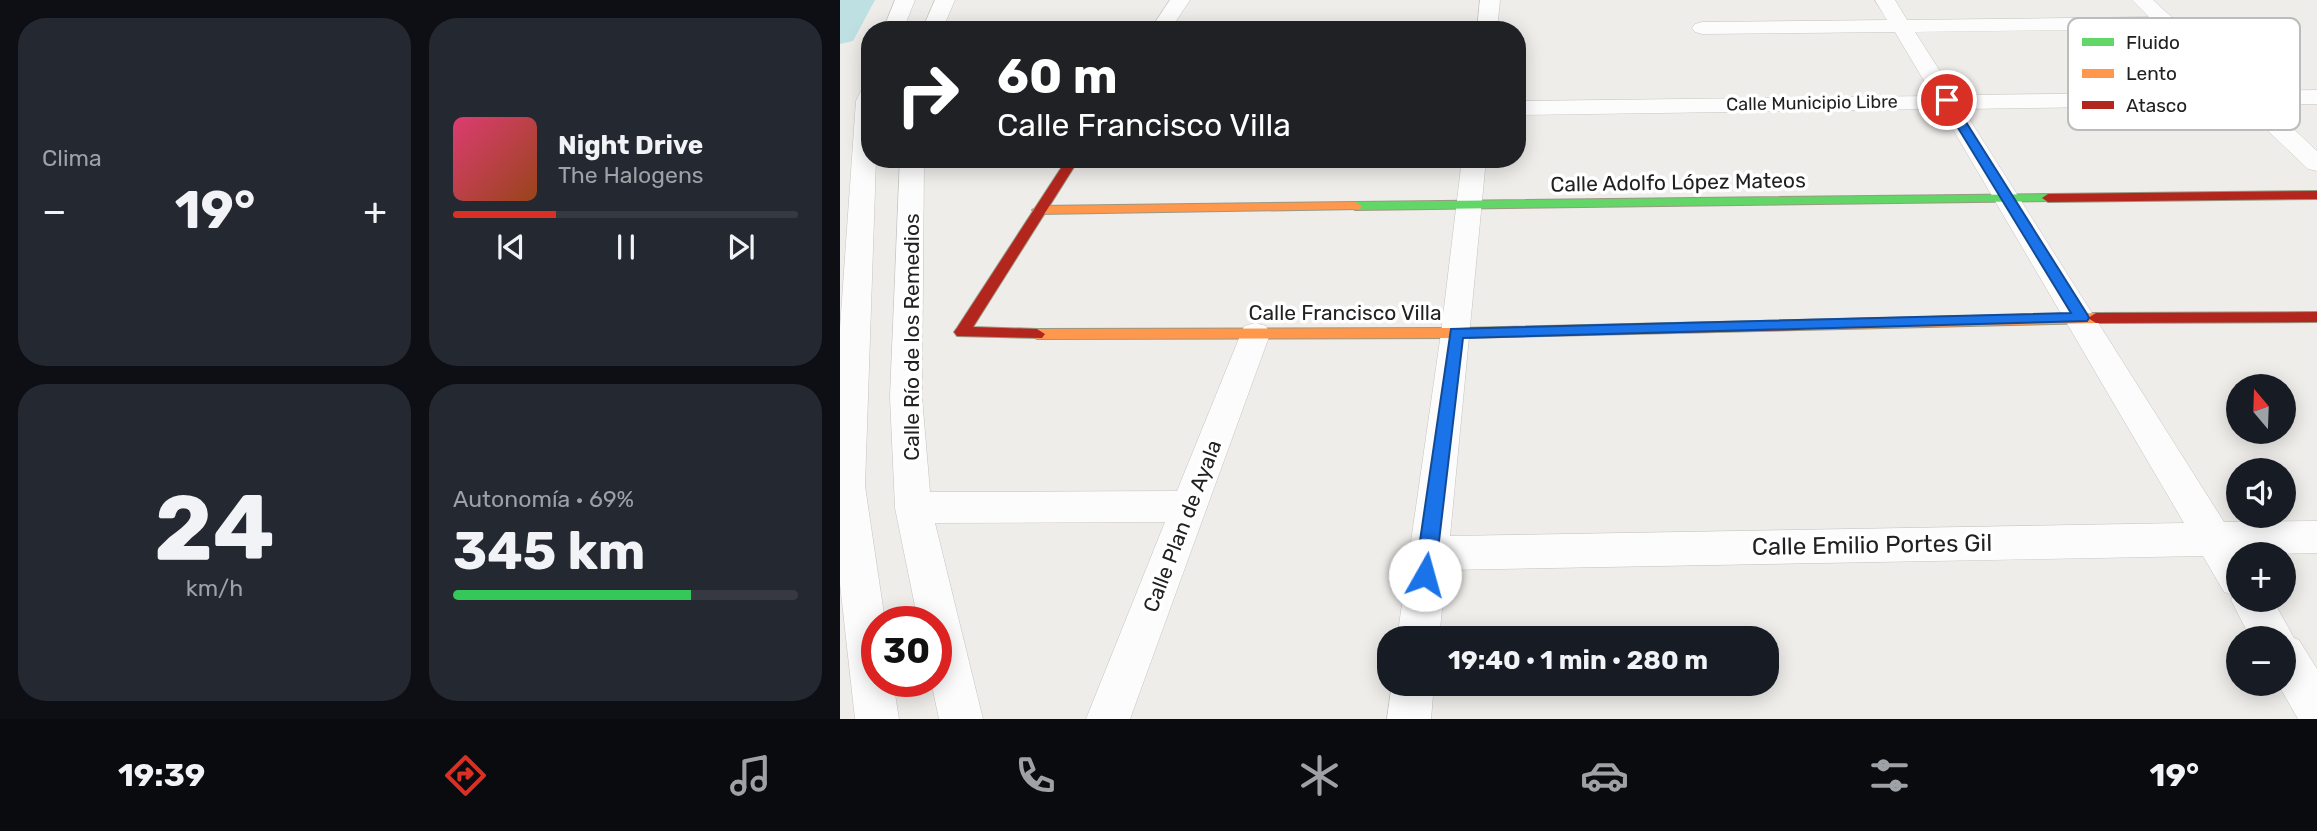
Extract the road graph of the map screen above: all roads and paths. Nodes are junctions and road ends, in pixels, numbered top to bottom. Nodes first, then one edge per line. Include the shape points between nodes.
1 (905, 0) edge
2 (945, 0) edge
3 (1180, 0) edge
4 (1490, 0) edge
5 (1885, 0) edge
6 (2141, 0) edge
7 (2161, 18) edge
8 (897, 21) edge
9 (936, 21) edge
10 (1166, 21) edge
11 (1489, 21) edge
12 (2068, 24) edge
13 (1901, 26) junction
14 (1702, 28) dead end
15 (2068, 99) edge
16 (1947, 100) junction
17 (1526, 108) edge
18 (2281, 130) edge
19 (2317, 164) edge
20 (864, 168) edge
21 (912, 168) edge
22 (1067, 168) edge
23 (1473, 168) edge
24 (2317, 195) edge
25 (2006, 198) junction
26 (1469, 206) junction
27 (1039, 210) junction
28 (2317, 317) edge
29 (2081, 318) junction
30 (1456, 333) junction
31 (1255, 334) junction
32 (1190, 506) junction
33 (913, 508) junction
34 (2317, 537) edge
35 (2214, 539) junction
36 (1427, 554) junction
37 (2226, 559) edge
38 (1419, 626) edge
39 (2296, 674) edge
40 (1412, 696) edge
41 (2317, 709) edge
42 (877, 719) edge
43 (961, 719) edge
44 (1108, 719) edge
45 (1409, 719) edge

1 - 8 street
2 - 9 street
3 - 10 street
4 - 11 street
5 - 13 street
6 - 7 street
12 - 13 street
13 - 14 street
13 - 16 street
15 - 16 street, Calle Municipio Libre
16 - 17 street, Calle Municipio Libre
16 - 25 street
18 - 19 street
20 - 42 street via 847,486
21 - 33 street, Calle Río de los Remedios via 906,397
22 - 27 street
23 - 26 street
24 - 25 street, Calle Adolfo López Mateos
25 - 26 street, Calle Adolfo López Mateos
25 - 29 street
26 - 27 street, Calle Adolfo López Mateos
26 - 30 street
27 - 31 street, Calle Francisco Villa via 962,332
28 - 29 street, Calle Francisco Villa
29 - 30 street, Calle Francisco Villa
29 - 35 street
30 - 31 street, Calle Francisco Villa
30 - 36 street
31 - 32 street, Calle Plan de Ayala
32 - 33 street
32 - 44 street, Calle Plan de Ayala
33 - 43 street, Calle Río de los Remedios
34 - 35 street, Calle Emilio Portes Gil
35 - 36 street, Calle Emilio Portes Gil
35 - 37 street
36 - 38 street
39 - 41 street
40 - 45 street

